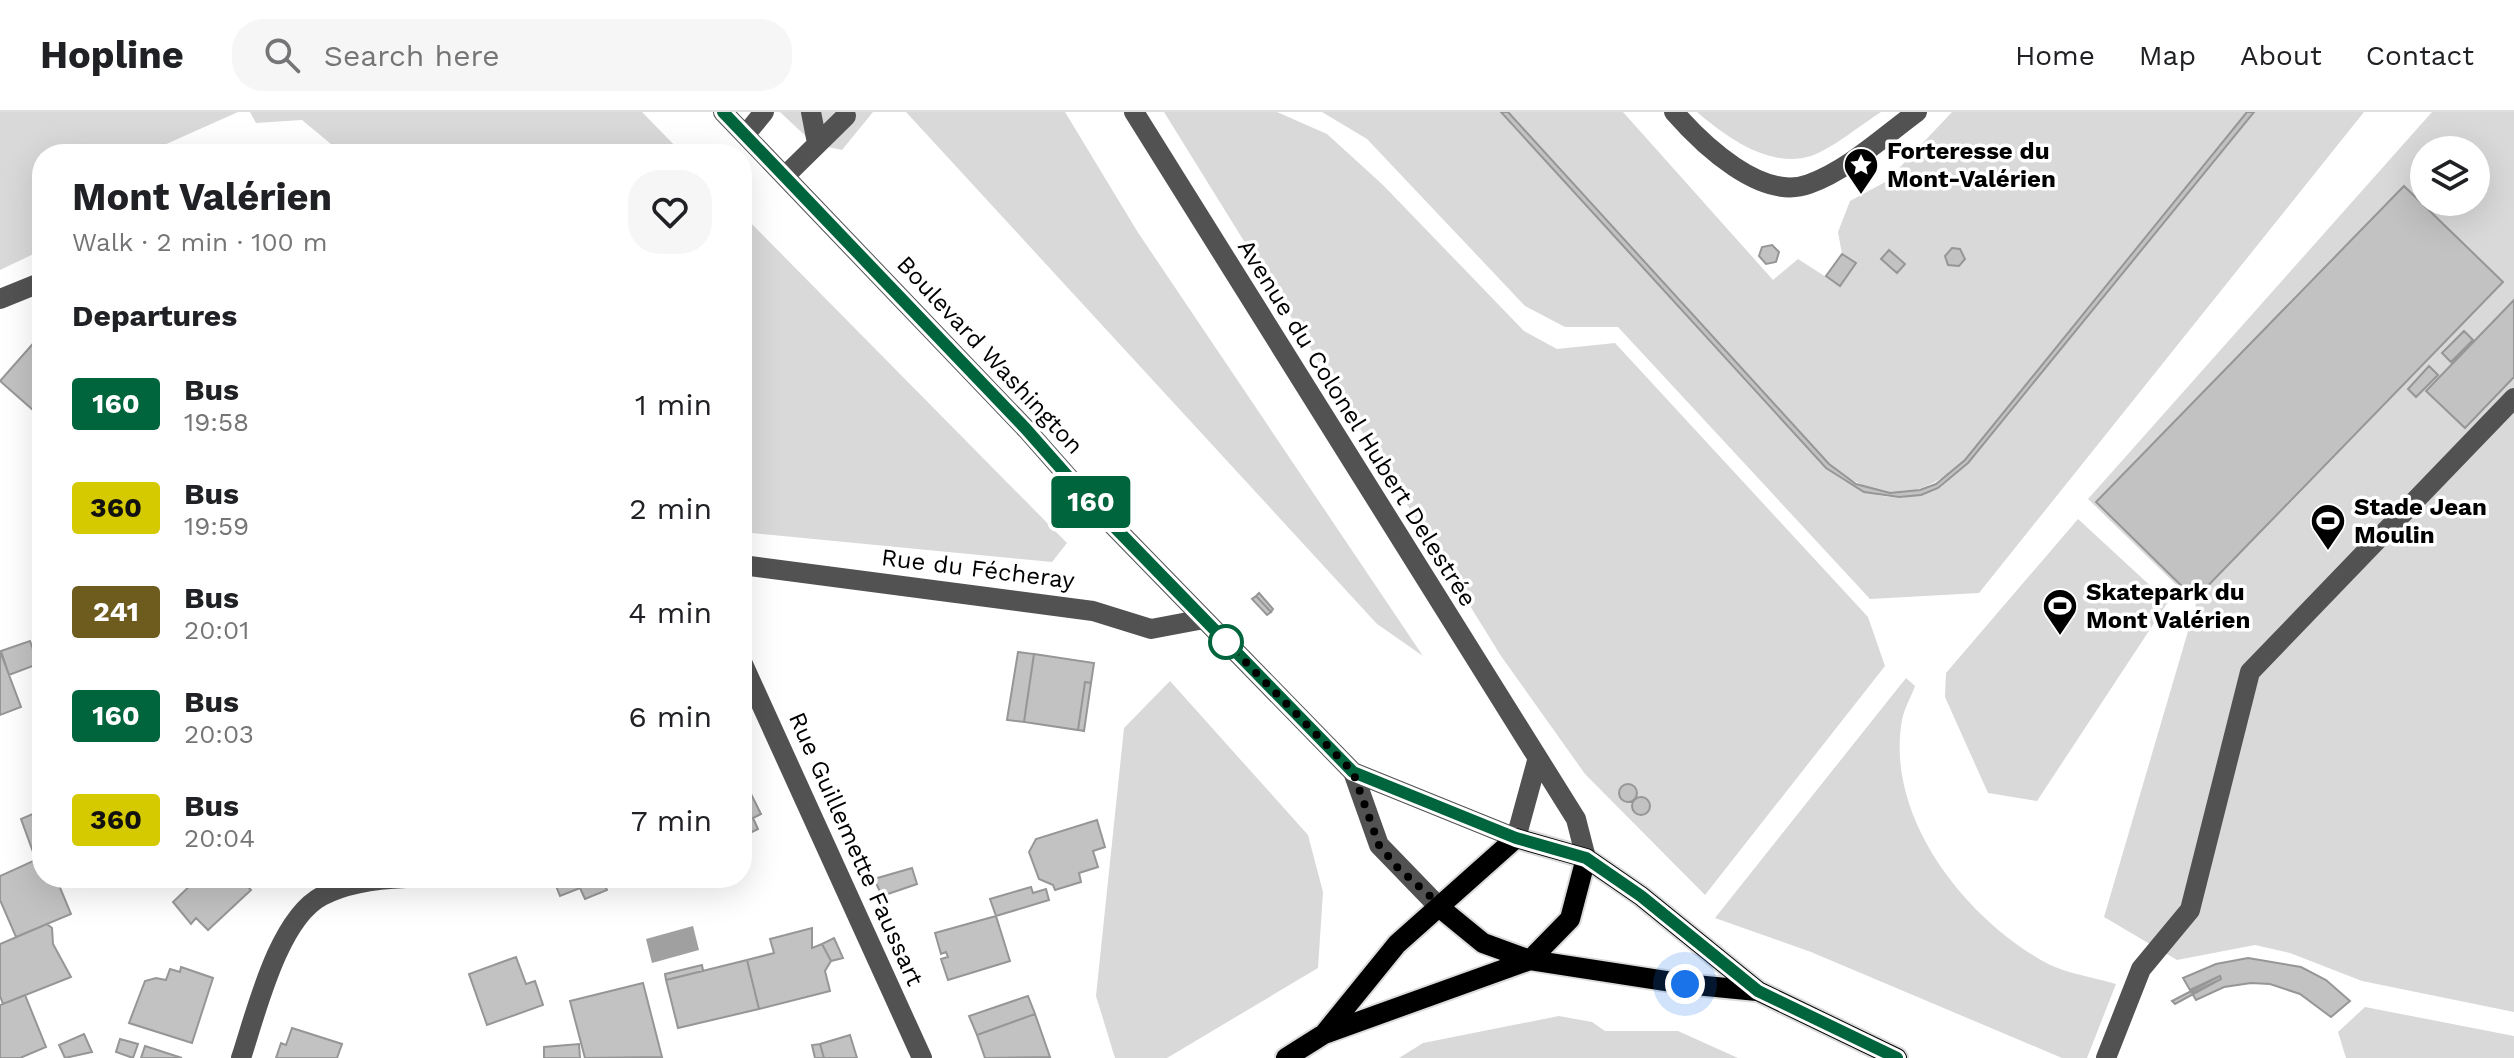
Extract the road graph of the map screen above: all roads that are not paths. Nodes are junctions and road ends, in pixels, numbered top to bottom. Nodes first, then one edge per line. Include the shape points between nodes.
1 (723, 112) edge
2 (764, 112) edge
3 (811, 112) edge
4 (1134, 112) edge
5 (1674, 112) edge
6 (1917, 112) edge
7 (846, 116) dead end
8 (746, 134) junction
9 (817, 143) junction
10 (786, 175) junction
11 (32, 286) edge
12 (0, 299) edge
13 (2514, 398) edge
14 (752, 566) edge
15 (1204, 619) junction
16 (752, 684) edge
17 (1537, 761) junction
18 (1353, 772) junction
19 (1516, 838) junction
20 (1586, 858) junction
21 (349, 888) edge
22 (1439, 907) junction
23 (1530, 960) junction
24 (1758, 991) junction
25 (1324, 1034) junction
26 (241, 1058) edge
27 (922, 1058) edge
28 (1286, 1058) edge
29 (1897, 1058) edge
30 (2106, 1058) edge

1 - 8 street, Boulevard Washington
2 - 8 street
3 - 9 street
4 - 17 street, Avenue du Colonel Hubert Delestrée
5 - 6 street via 1720,156 1766,185 1806,186
7 - 9 street
8 - 10 street, Boulevard Washington
9 - 10 street
10 - 15 street, Boulevard Washington
11 - 12 street
13 - 30 street via 2250,672 2190,910 2141,969
14 - 15 street, Rue du Fécheray via 1093,611 1151,629
15 - 18 street, Boulevard Washington
16 - 27 street, Rue Guillemette Faussart
17 - 19 street
17 - 20 street, Avenue du Colonel Hubert Delestrée via 1576,819
18 - 19 street, Boulevard Washington
18 - 22 street, Boulevard Washington via 1379,845
19 - 20 main road
19 - 22 main road
20 - 23 main road via 1570,919
20 - 24 main road
21 - 26 street via 320,896 281,940
22 - 23 main road via 1483,943
22 - 25 main road via 1397,944
23 - 24 main road
23 - 25 main road
24 - 29 main road
25 - 28 main road

